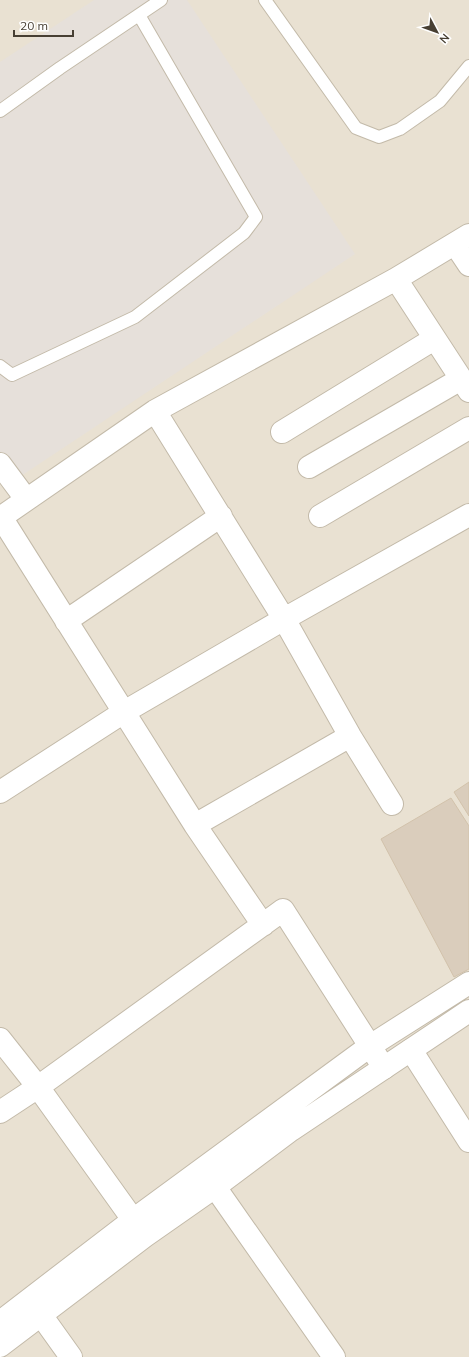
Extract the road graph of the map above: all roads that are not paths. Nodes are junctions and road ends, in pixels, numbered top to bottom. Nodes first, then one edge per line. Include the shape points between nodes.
1 (161, 0) edge
2 (266, 0) edge
3 (139, 15) junction
4 (469, 66) edge
5 (0, 111) edge
6 (462, 239) edge
7 (469, 265) edge
8 (396, 279) junction
9 (434, 339) junction
10 (0, 366) edge
11 (465, 385) edge
12 (155, 412) junction
13 (469, 428) edge
14 (282, 432) dead end
15 (0, 464) edge
16 (309, 467) dead end
17 (26, 499) junction
18 (469, 515) edge
19 (220, 516) junction
20 (320, 516) dead end
21 (0, 518) edge
22 (284, 619) junction
23 (66, 621) junction
24 (124, 712) junction
25 (350, 736) junction
26 (0, 792) edge
27 (392, 804) dead end
28 (195, 825) junction
29 (263, 925) junction
30 (469, 983) edge
31 (469, 1011) edge
32 (0, 1039) edge
33 (370, 1046) junction
34 (411, 1050) junction
35 (384, 1068) junction
36 (38, 1087) junction
37 (0, 1112) edge
38 (469, 1141) edge
39 (215, 1188) junction
40 (139, 1228) junction
41 (41, 1315) junction
42 (0, 1322) edge
43 (0, 1346) edge
44 (71, 1357) edge
45 (334, 1357) edge

1 - 3 lane
2 - 4 lane via 356,128 379,137 400,129 440,101
3 - 5 lane
3 - 10 lane via 256,218 244,233 135,318 12,375
6 - 7 street
6 - 8 street
8 - 9 street
8 - 12 street
9 - 11 street
9 - 14 street
11 - 16 street
12 - 17 street
12 - 19 street
13 - 20 street
15 - 17 street
17 - 21 street
18 - 22 street
19 - 22 street
19 - 23 street
21 - 23 street
22 - 24 street
22 - 25 street
23 - 24 street
24 - 26 street
24 - 28 street
25 - 27 street
25 - 28 street
28 - 29 street
29 - 33 street via 283,910
29 - 36 street
30 - 33 street
31 - 34 street
32 - 36 street
33 - 35 street
33 - 40 street
34 - 35 street
34 - 38 street
35 - 39 street via 291,1130
36 - 37 street
36 - 40 street
39 - 40 street
39 - 45 street
40 - 41 street
40 - 42 street
41 - 43 street
41 - 44 street

